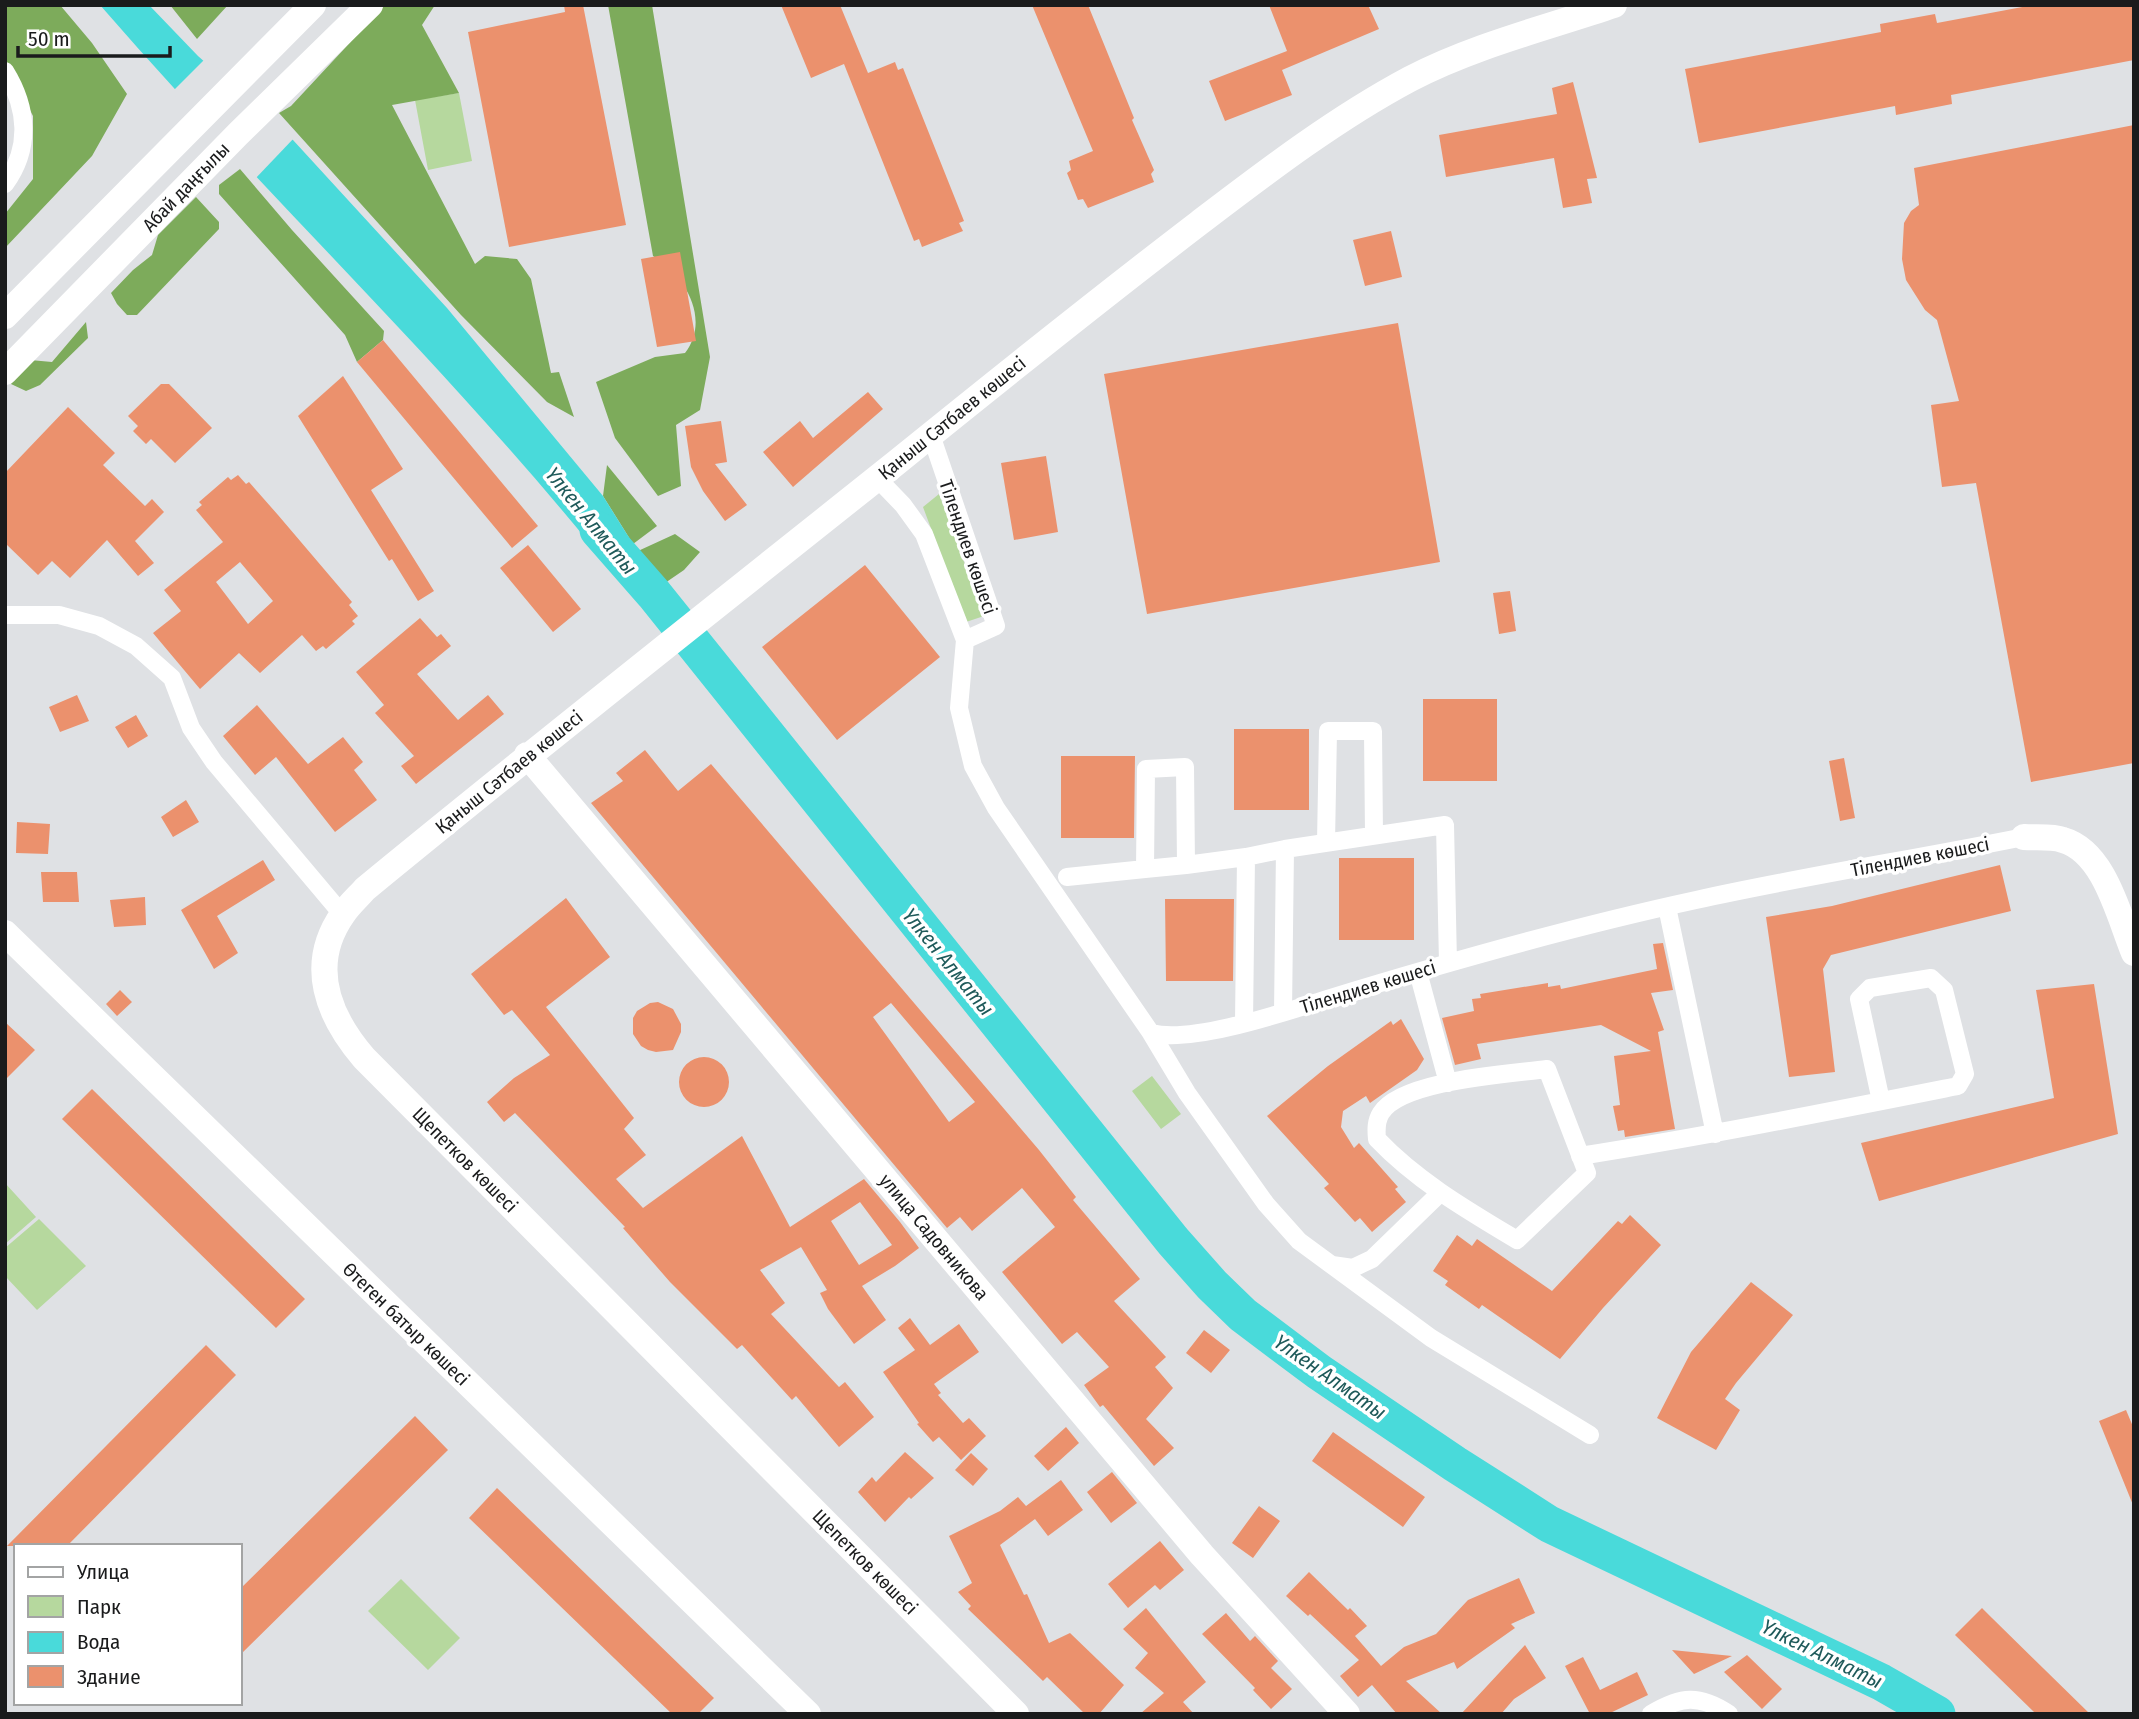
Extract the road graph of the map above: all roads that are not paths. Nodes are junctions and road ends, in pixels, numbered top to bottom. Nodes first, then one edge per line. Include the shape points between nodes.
1 (313, 5) edge
2 (370, 5) edge
3 (1614, 5) edge
4 (5, 71) edge
5 (5, 184) edge
6 (5, 316) edge
7 (5, 372) edge
8 (931, 435) junction
9 (877, 478) junction
10 (5, 615) edge
11 (965, 640) junction
12 (527, 755) junction
13 (1374, 835) junction
14 (2024, 838) joint
15 (1326, 843) junction
16 (1285, 849) junction
17 (1246, 857) junction
18 (1186, 865) junction
19 (1145, 869) junction
20 (1067, 877) dead end
21 (1667, 907) junction
22 (342, 914) junction
23 (5, 933) edge
24 (2134, 953) edge
25 (1448, 962) junction
26 (1418, 972) junction
27 (1283, 1012) junction
28 (1244, 1023) junction
29 (1152, 1033) junction
30 (1448, 1083) junction
31 (1881, 1101) junction
32 (1715, 1134) junction
33 (1580, 1156) junction
34 (1440, 1193) junction
35 (1332, 1265) junction
36 (1590, 1435) dead end
37 (808, 1714) edge
38 (1016, 1714) edge
39 (1347, 1714) edge
40 (1651, 1714) edge
41 (1729, 1714) edge

1 - 6 main road, Абай даңғылы
2 - 7 main road, Абай даңғылы
3 - 8 main road, Қаныш Сәтбаев көшесі via 1470,54 1412,78 1361,108 1200,222
4 - 5 street via 15,86 23,123 17,167
8 - 9 main road, Қаныш Сәтбаев көшесі
8 - 11 street, Тілендиев көшесі via 996,626
9 - 11 street, Тілендиев көшесі via 924,534
9 - 12 main road, Қаныш Сәтбаев көшесі
10 - 22 street via 59,615 99,626 136,646 172,678 191,728 214,762
11 - 29 street, Тілендиев көшесі via 959,708 973,766 996,808
12 - 22 main road, Қаныш Сәтбаев көшесі via 365,889
12 - 39 main road, улица Садовникова via 1202,1555
13 - 15 street
13 - 15 street via 1373,732 1328,731
13 - 25 street via 1445,825
14 - 21 street, Тілендиев көшесі
14 - 24 main road via 2063,839 2085,853 2100,869
15 - 16 street
16 - 17 street
16 - 27 street
17 - 18 street
17 - 28 street
18 - 19 street
18 - 19 street via 1185,767 1146,769
19 - 20 street
21 - 25 street, Тілендиев көшесі
21 - 32 street
22 - 38 main road, Щепетков көшесі via 324,970 327,995 335,1018 364,1058
23 - 37 main road, Өтеген батыр көшесі
25 - 26 street, Тілендиев көшесі
26 - 27 street, Тілендиев көшесі
26 - 30 street
27 - 28 street, Тілендиев көшесі
28 - 29 street, Тілендиев көшесі via 1183,1035
29 - 35 street via 1187,1093 1266,1204 1299,1241
30 - 33 street via 1547,1069
30 - 34 street via 1404,1096 1383,1110 1376,1124 1377,1139
31 - 31 street via 1958,1086 1965,1074 1944,990 1931,978 1870,988 1859,999
31 - 32 street
32 - 33 street
33 - 34 street via 1587,1173 1517,1240
34 - 35 street via 1372,1259 1353,1268
35 - 36 street via 1432,1338
40 - 41 street via 1670,1702 1695,1699

